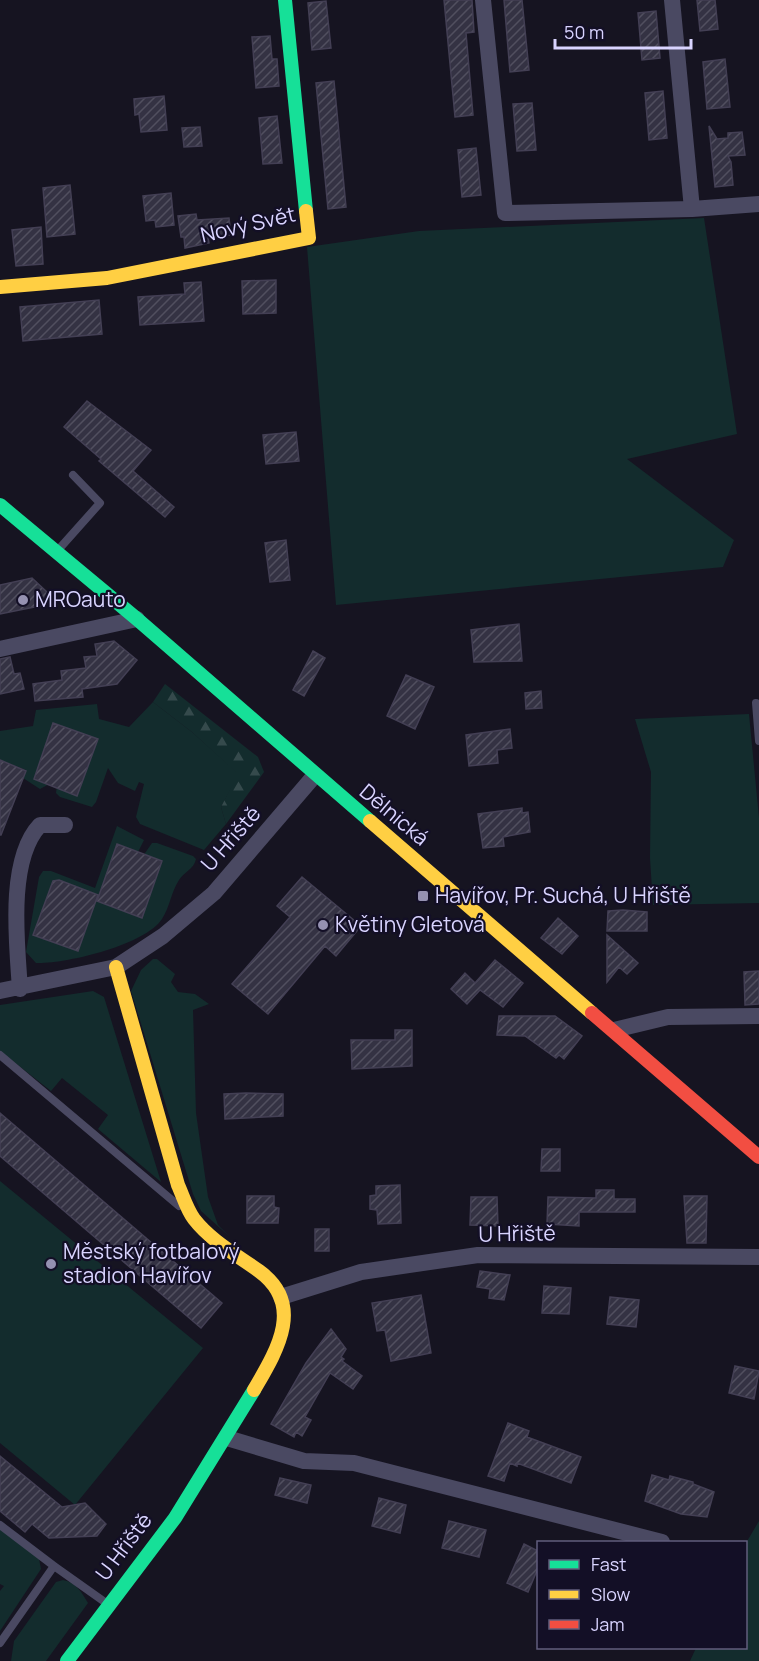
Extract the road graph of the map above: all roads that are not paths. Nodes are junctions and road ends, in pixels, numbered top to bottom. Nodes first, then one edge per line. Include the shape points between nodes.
1 (285, 0) edge
2 (483, 0) edge
3 (672, 0) edge
4 (759, 204) edge
5 (692, 209) junction
6 (0, 287) edge
7 (73, 475) dead end
8 (0, 505) edge
9 (56, 552) junction
10 (137, 619) junction
11 (0, 649) edge
12 (756, 703) dead end
13 (759, 741) edge
14 (315, 775) junction
15 (65, 825) dead end
16 (116, 968) junction
17 (20, 989) junction
18 (0, 991) edge
19 (759, 1016) edge
20 (614, 1030) junction
21 (0, 1055) edge
22 (759, 1157) edge
23 (193, 1218) junction
24 (759, 1257) edge
25 (281, 1297) junction
26 (227, 1438) junction
27 (0, 1525) edge
28 (658, 1541) edge
29 (54, 1566) junction
30 (109, 1605) junction
31 (0, 1643) edge
32 (67, 1661) edge

1 - 6 street, Nový Svět via 309,238 107,278
2 - 5 street via 505,213
3 - 5 street
4 - 5 street
7 - 9 lane via 100,503
8 - 9 street, Dělnická
9 - 10 street, Dělnická
10 - 11 street
10 - 14 street, Dělnická
12 - 13 lane
14 - 16 street, U Hřiště via 214,893 169,932
14 - 20 street, Dělnická
15 - 17 street via 40,825 26,849 16,897
16 - 17 street, U Hřiště
16 - 23 street via 178,1185
17 - 18 street, U Hřiště
19 - 20 street via 668,1017
20 - 22 street, Dělnická
21 - 23 lane
23 - 25 street via 222,1246 262,1274
24 - 25 street, U Hřiště via 478,1255 361,1272
25 - 26 street, U Hřiště via 285,1319 277,1350
26 - 28 street via 304,1461 354,1463
26 - 30 street, U Hřiště via 175,1518
27 - 29 lane
29 - 30 lane
29 - 31 lane
30 - 32 street, U Hřiště

